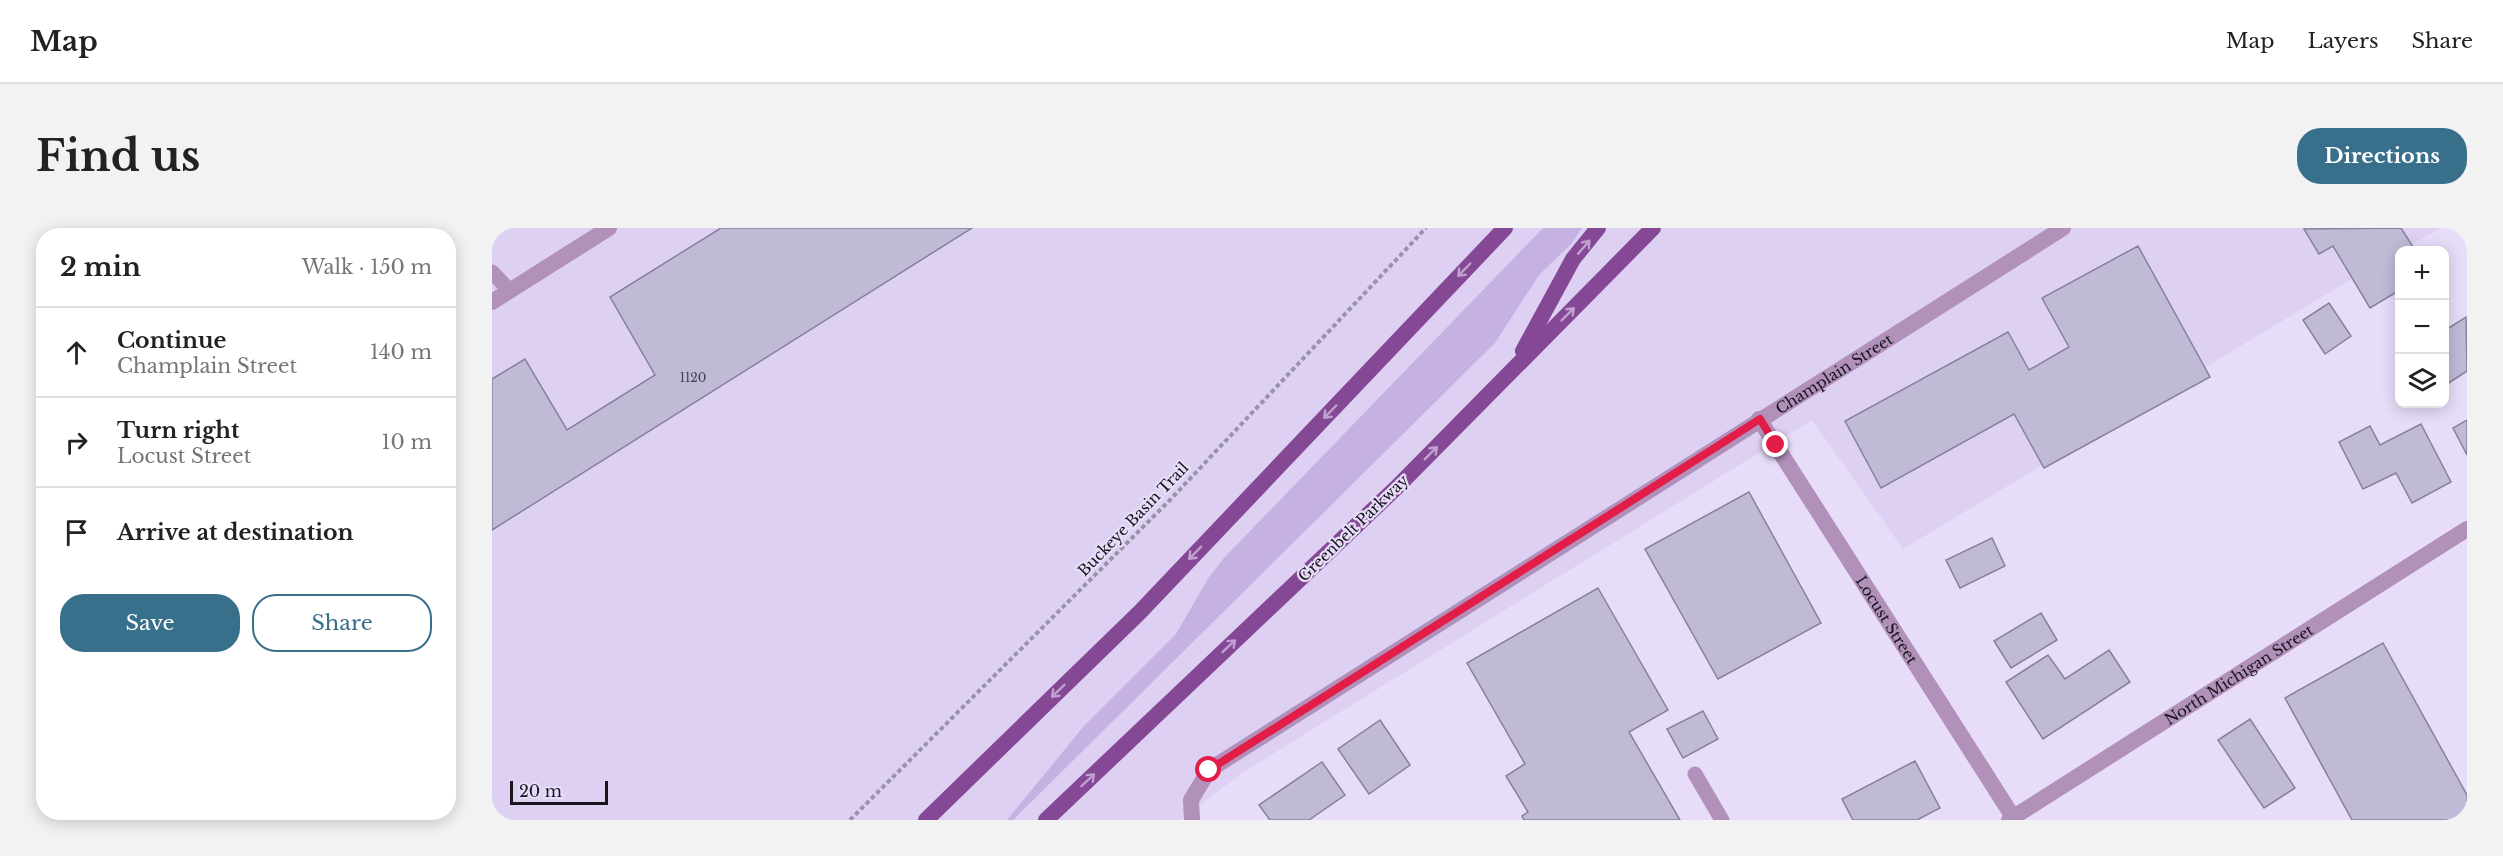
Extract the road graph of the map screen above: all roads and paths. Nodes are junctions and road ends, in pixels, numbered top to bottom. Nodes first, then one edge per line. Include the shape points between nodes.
1 (609, 228) edge
2 (1426, 228) edge
3 (1504, 228) edge
4 (1598, 228) edge
5 (1653, 228) edge
6 (2063, 228) edge
7 (492, 272) edge
8 (510, 291) junction
9 (492, 302) edge
10 (1512, 370) junction
11 (1760, 419) junction
12 (2467, 529) edge
13 (1695, 774) dead end
14 (2012, 819) edge
15 (850, 820) edge
16 (926, 820) edge
17 (1046, 820) edge
18 (1192, 820) edge
19 (1722, 820) edge

1 - 8 street
2 - 15 path, Buckeye Basin Trail via 1170,500
3 -> 16 main road via 1140,612
10 -> 4 main road via 1573,259
10 -> 5 main road, Greenbelt Parkway
6 - 11 street, Champlain Street
7 - 8 lane
8 - 9 street
17 -> 10 main road, Greenbelt Parkway via 1397,487
11 - 14 street, Locust Street
11 - 18 street, Champlain Street via 1209,770 1191,800
12 - 14 street, North Michigan Street
13 - 19 lane

